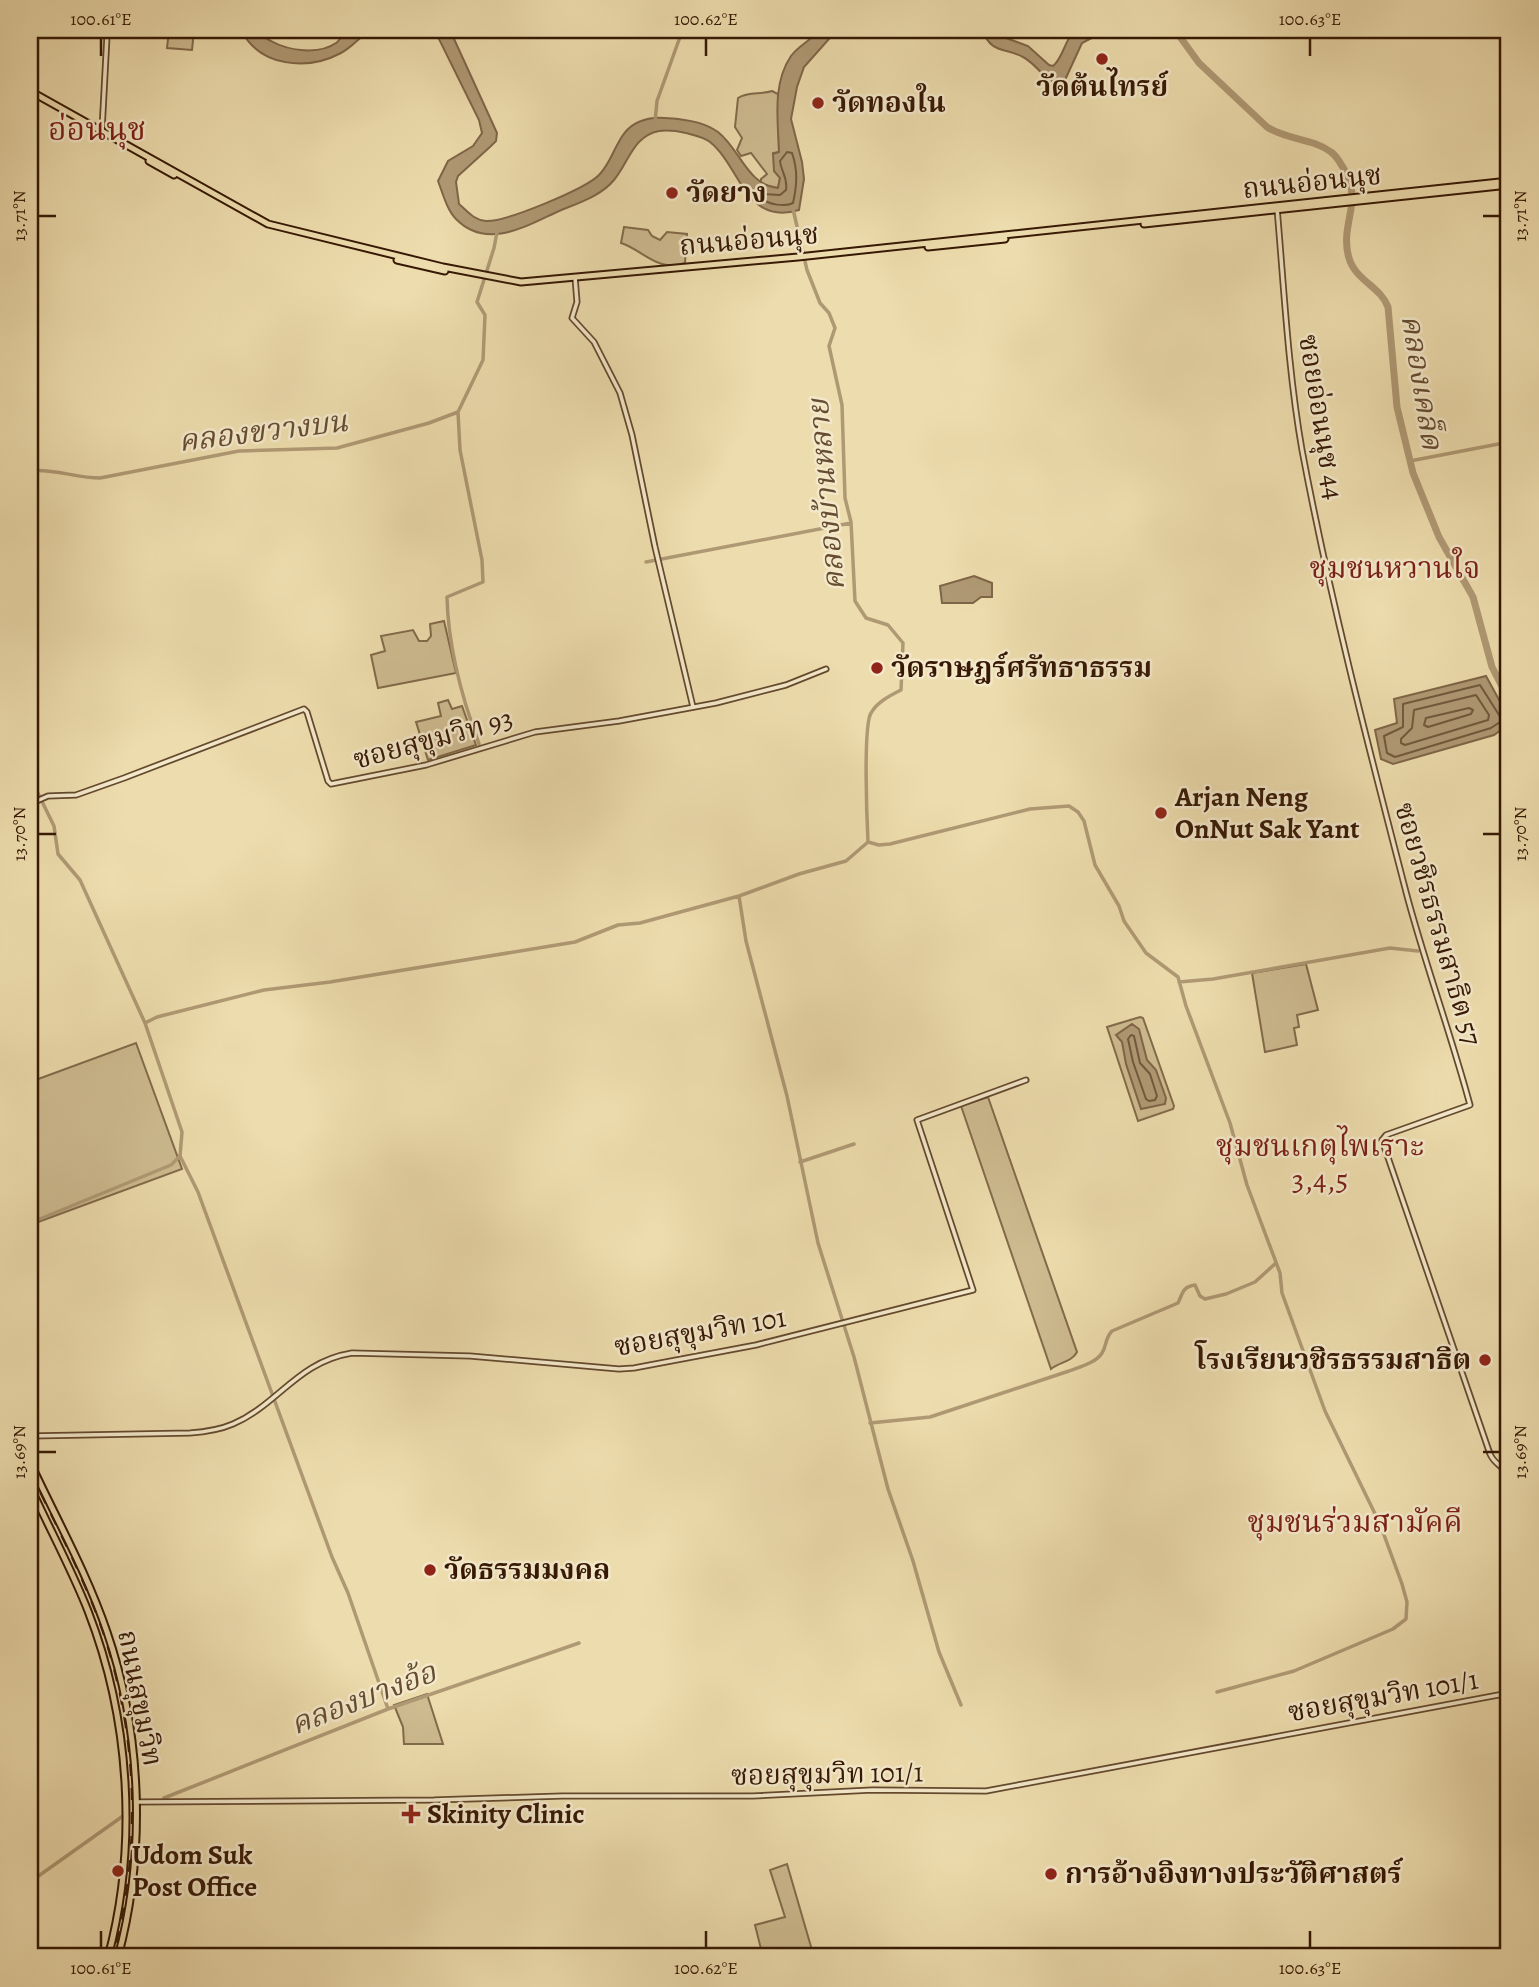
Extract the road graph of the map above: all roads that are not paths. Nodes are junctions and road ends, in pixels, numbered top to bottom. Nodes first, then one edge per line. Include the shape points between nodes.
1 (112, 30) edge
2 (30, 93) edge
3 (102, 133) junction
4 (1509, 183) edge
5 (1277, 208) junction
6 (575, 278) junction
7 (1340, 632) joint
8 (826, 669) dead end
9 (693, 707) junction
10 (32, 803) edge
11 (1026, 1080) dead end
12 (30, 1436) edge
13 (30, 1462) edge
14 (1509, 1479) edge
15 (30, 1486) edge
16 (108, 1635) junction
17 (96, 1637) junction
18 (1509, 1693) edge
19 (125, 1802) junction
20 (136, 1802) junction
21 (108, 1957) edge
22 (118, 1957) edge

1 - 3 street via 107,36
2 - 3 main road, ถนนอ่อนนุช
3 - 6 main road, ถนนอ่อนนุช via 273,226 491,279
4 - 5 main road, ถนนอ่อนนุช
5 - 6 main road, ถนนอ่อนนุช
5 - 7 street, ซอยอ่อนนุช 44 via 1297,413
6 - 9 street via 577,302 572,318 594,342 620,393
7 - 14 street, ซอยวชิรธรรมสาธิต 57 via 1406,892 1470,1105 1382,1139 1490,1454
8 - 9 street, ซอยสุขุมวิท 93 via 758,693
9 - 10 street, ซอยสุขุมวิท 93 via 535,732 426,765 331,784 304,709 76,795 48,796
11 - 12 street, ซอยสุขุมวิท 101 via 917,1121 973,1290 765,1343 634,1368 352,1353 316,1364 234,1424 211,1431
13 - 16 main road, ถนนสุขุมวิท
15 - 17 main road, ถนนสุขุมวิท
16 - 17 main road
16 - 20 main road, ถนนสุขุมวิท via 131,1734
17 - 19 main road, ถนนสุขุมวิท via 117,1718
18 - 20 street, ซอยสุขุมวิท 101/1 via 986,1791
19 - 20 main road
19 - 21 main road, ถนนสุขุมวิท via 123,1880
20 - 22 main road, ถนนสุขุมวิท via 134,1868

